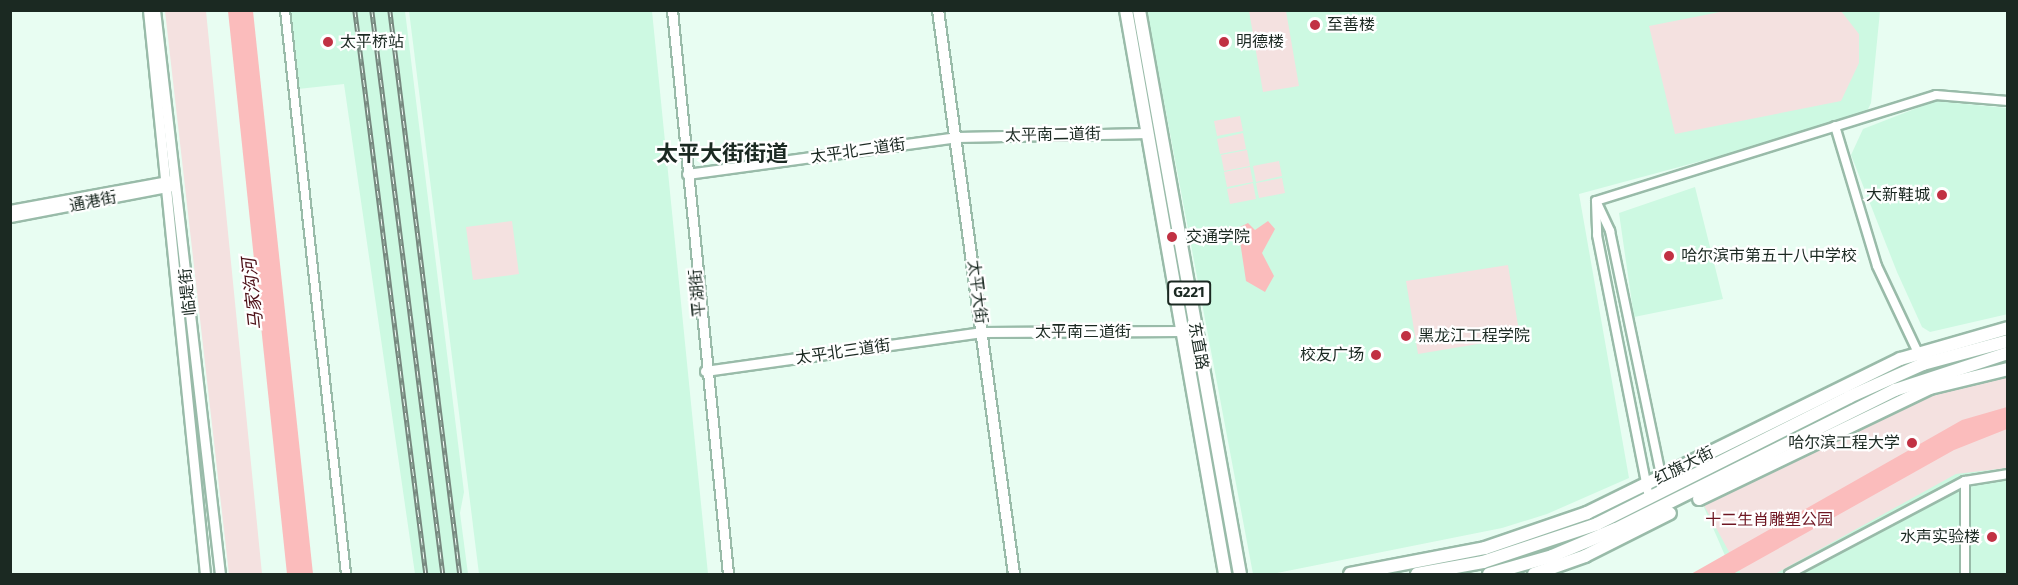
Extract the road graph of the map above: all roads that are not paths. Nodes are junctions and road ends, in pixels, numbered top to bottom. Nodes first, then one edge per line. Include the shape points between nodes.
1 (148, 10) edge
2 (155, 10) edge
3 (285, 10) edge
4 (672, 10) edge
5 (938, 10) edge
6 (1126, 10) edge
7 (1138, 10) edge
8 (2007, 101) edge
9 (1835, 126) junction
10 (1148, 133) junction
11 (957, 137) junction
12 (687, 174) junction
13 (172, 183) junction
14 (1596, 201) junction
15 (10, 210) edge
16 (10, 217) edge
17 (2007, 328) edge
18 (1183, 331) junction
19 (982, 332) junction
20 (2007, 341) edge
21 (2007, 353) edge
22 (1921, 358) junction
23 (2007, 369) edge
24 (705, 371) junction
25 (2007, 474) edge
26 (1965, 481) junction
27 (1662, 484) junction
28 (1648, 491) junction
29 (1801, 571) edge
30 (206, 574) edge
31 (220, 574) edge
32 (346, 574) edge
33 (728, 574) edge
34 (1014, 574) edge
35 (1225, 574) edge
36 (1240, 574) edge
37 (1350, 574) edge
38 (1417, 574) edge
39 (1489, 574) edge
40 (1534, 574) edge
41 (1789, 574) edge
42 (1965, 574) edge

1 - 13 street, 临堤街
2 - 13 street, 临堤街
3 - 32 street
4 - 12 street, 平湖街
5 - 11 main road, 太平大街
6 - 10 main road, 东直路 / G221
7 - 36 main road, 东直路 / G221
8 - 9 street via 1936,95
9 - 14 street
9 - 22 street via 1877,266
10 - 11 street, 太平南二道街
10 - 18 main road, 东直路 / G221
11 - 12 street, 太平北二道街
11 - 19 main road, 太平大街
12 - 24 street, 平湖街
13 - 15 street, 通港街
13 - 16 street, 通港街
13 - 30 street, 临堤街 via 166,205
13 - 31 street, 临堤街
14 - 27 street via 1610,231
14 - 28 street via 1597,236
17 - 22 main road, 红旗大街
18 - 19 street, 太平南三道街
18 - 35 main road, 东直路 / G221
19 - 24 street, 太平北三道街
19 - 34 main road, 太平大街
20 - 22 main road, 红旗大街
21 - 39 main road, 红旗大街 via 1894,390 1616,529 1552,556
22 - 27 main road, 红旗大街
23 - 40 main road via 1930,388 1585,556
24 - 33 street, 平湖街
25 - 26 street
26 - 29 street
26 - 42 street
27 - 28 main road, 红旗大街
28 - 37 main road, 红旗大街 via 1485,548
28 - 38 main road, 红旗大街 via 1550,542 1483,562
29 - 41 street

